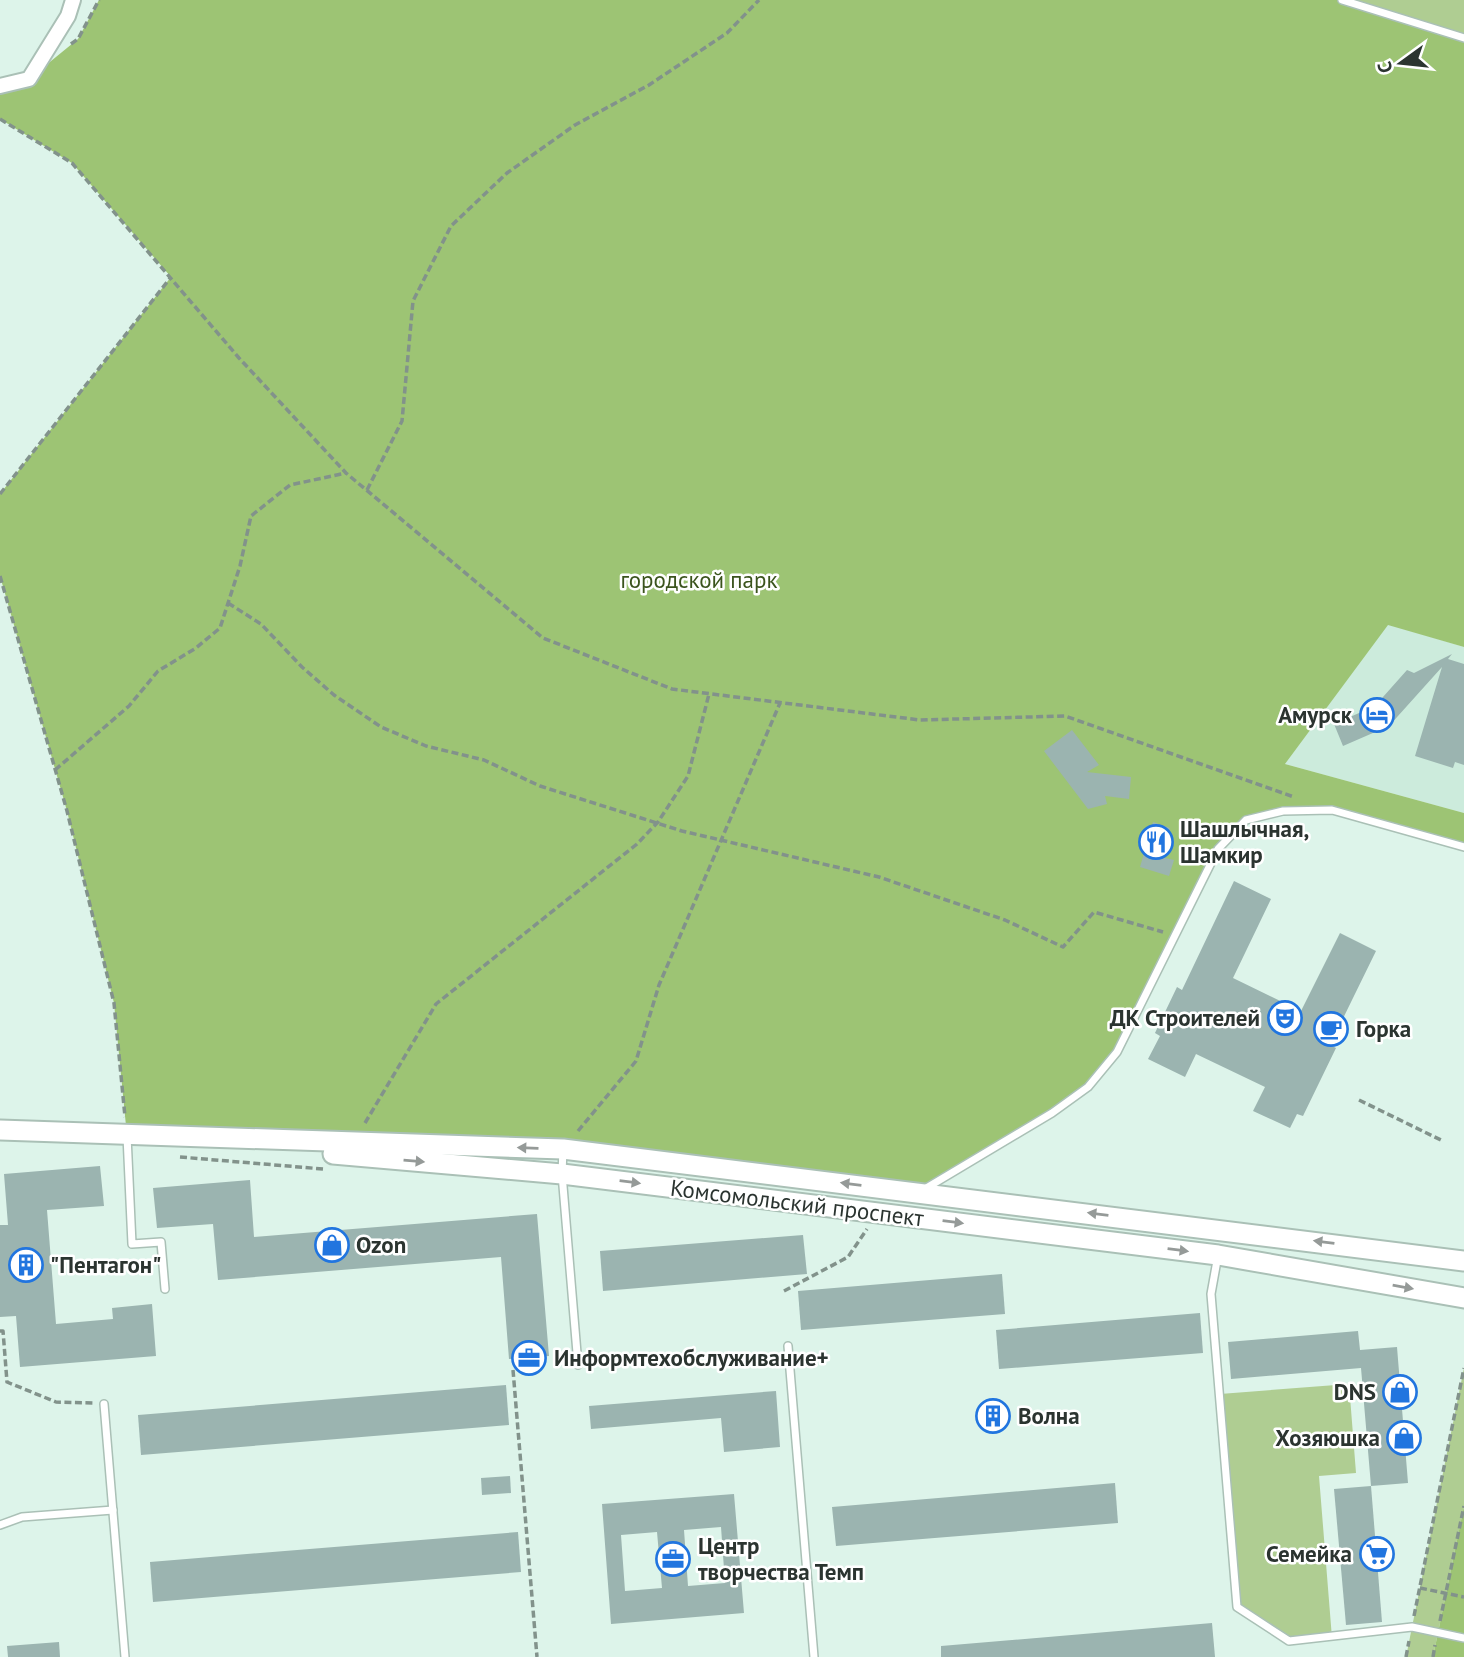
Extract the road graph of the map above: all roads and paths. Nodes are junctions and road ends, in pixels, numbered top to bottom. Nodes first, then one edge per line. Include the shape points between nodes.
1 (73, 0) edge
2 (759, 0) edge
3 (1342, 0) edge
4 (1464, 38) edge
5 (0, 86) edge
6 (0, 119) edge
7 (171, 277) junction
8 (346, 473) junction
9 (366, 490) junction
10 (0, 494) edge
11 (0, 576) edge
12 (228, 603) junction
13 (709, 694) junction
14 (780, 703) junction
15 (55, 770) junction
16 (1332, 810) junction
17 (658, 822) junction
18 (721, 839) junction
19 (1464, 846) edge
20 (1175, 935) junction
21 (1359, 1100) dead end
22 (0, 1130) edge
23 (127, 1136) junction
24 (1443, 1141) dead end
25 (353, 1143) junction
26 (563, 1149) junction
27 (562, 1174) junction
28 (919, 1192) junction
29 (868, 1227) dead end
30 (1218, 1255) junction
31 (1464, 1261) edge
32 (165, 1289) dead end
33 (784, 1291) dead end
34 (1464, 1298) edge
35 (0, 1331) edge
36 (788, 1346) dead end
37 (578, 1365) dead end
38 (1464, 1368) edge
39 (513, 1370) dead end
40 (104, 1404) joint
41 (1464, 1506) edge
42 (113, 1510) junction
43 (0, 1525) edge
44 (1420, 1588) junction
45 (1446, 1594) junction
46 (1464, 1597) edge
47 (1412, 1627) junction
48 (1437, 1633) junction
49 (1464, 1638) edge
50 (125, 1657) edge
51 (537, 1657) edge
52 (814, 1657) edge
53 (1406, 1657) edge
54 (1433, 1657) edge

1 - 5 street via 29,79
2 - 9 path via 727,33 649,85 575,125 507,173 451,226 413,301 402,421
3 - 4 lane
6 - 7 path via 72,163
7 - 8 path
7 - 10 path
8 - 9 path
8 - 12 path via 290,485 251,516
9 - 13 path via 542,638 672,689
11 - 15 path
12 - 15 path via 220,628 158,671 129,706
12 - 17 path via 261,624 334,695 381,727 426,746 484,760 583,801
13 - 14 path
13 - 17 path via 688,776
14 - 16 path via 920,720 1065,716
14 - 18 path
15 - 23 path via 114,1003
16 - 19 lane
16 - 20 lane via 1283,811 1245,820 1218,849
17 - 18 path
17 - 25 path via 637,844 436,1004
18 - 20 path via 879,877 1004,920 1063,947 1094,912
18 - 26 path via 659,985 636,1061
20 - 28 lane via 1117,1052 1088,1087
21 - 24 path
22 - 23 street, Комсомольский проспект
23 - 25 street, Комсомольский проспект
23 -> 27 street, Комсомольский проспект
23 - 32 lane via 132,1244 161,1242
26 -> 25 street, Комсомольский проспект
26 - 27 lane
28 -> 26 street, Комсомольский проспект
27 -> 30 street, Комсомольский проспект
27 - 37 lane
31 -> 28 street, Комсомольский проспект
29 - 33 path via 848,1257
30 -> 34 street, Комсомольский проспект
30 - 47 lane via 1211,1294 1237,1607 1289,1642
35 - 40 path via 7,1382 56,1402
36 - 52 lane
38 - 44 path
39 - 51 path
40 - 42 lane
41 - 45 path
42 - 43 lane via 22,1517
42 - 50 lane
44 - 45 path
44 - 47 path
45 - 46 path
45 - 48 path
47 - 48 lane
47 - 53 path
48 - 49 lane
48 - 54 path

